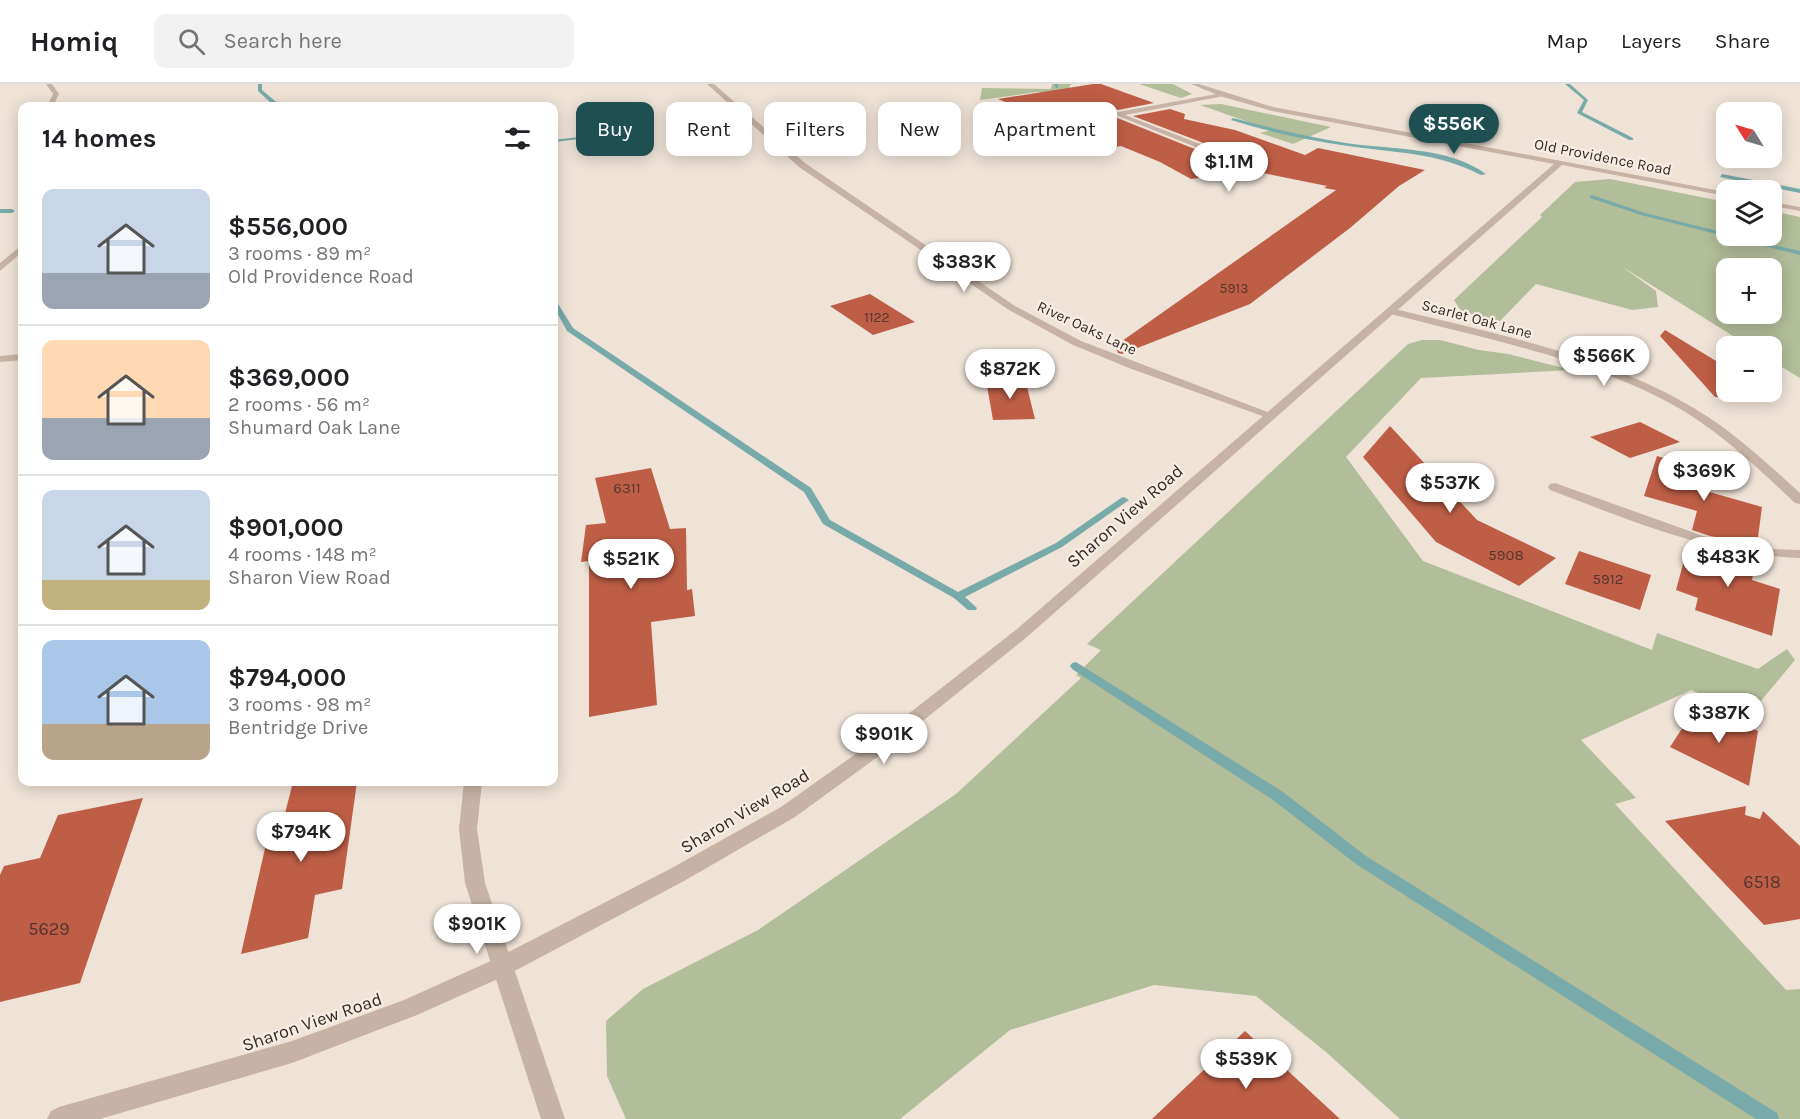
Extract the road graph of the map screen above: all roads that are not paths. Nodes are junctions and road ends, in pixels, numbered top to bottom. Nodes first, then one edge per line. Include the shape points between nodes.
1 (49, 84) edge
2 (710, 84) edge
3 (1194, 84) edge
4 (1222, 95) junction
5 (52, 102) edge
6 (1118, 114) joint
7 (1223, 156) dead end
8 (1560, 163) junction
9 (1716, 193) edge
10 (1782, 206) edge
11 (1800, 209) edge
12 (18, 252) edge
13 (0, 268) edge
14 (1391, 311) junction
15 (18, 357) edge
16 (0, 359) edge
17 (1269, 415) junction
18 (1555, 487) dead end
19 (1800, 500) edge
20 (1800, 554) edge
21 (473, 786) edge
22 (501, 967) junction
23 (59, 1119) edge
24 (553, 1119) edge

1 - 5 street via 56,94
2 - 17 street, River Oaks Lane via 802,165 1011,308 1077,343
3 - 4 street, Old Providence Road
4 - 6 street
4 - 8 street, Old Providence Road via 1272,109
6 - 7 street
8 - 9 street, Old Providence Road
8 - 14 street, Sharon View Road
10 - 11 street
12 - 13 street
14 - 17 street, Sharon View Road
14 - 19 street, Scarlet Oak Lane via 1621,377 1689,411 1728,436
15 - 16 street
17 - 22 street, Sharon View Road via 1022,633 878,748 778,817
18 - 20 street via 1693,538 1751,551
21 - 22 street via 468,829 475,883
22 - 23 street, Sharon View Road via 410,1008 292,1052
22 - 24 street

